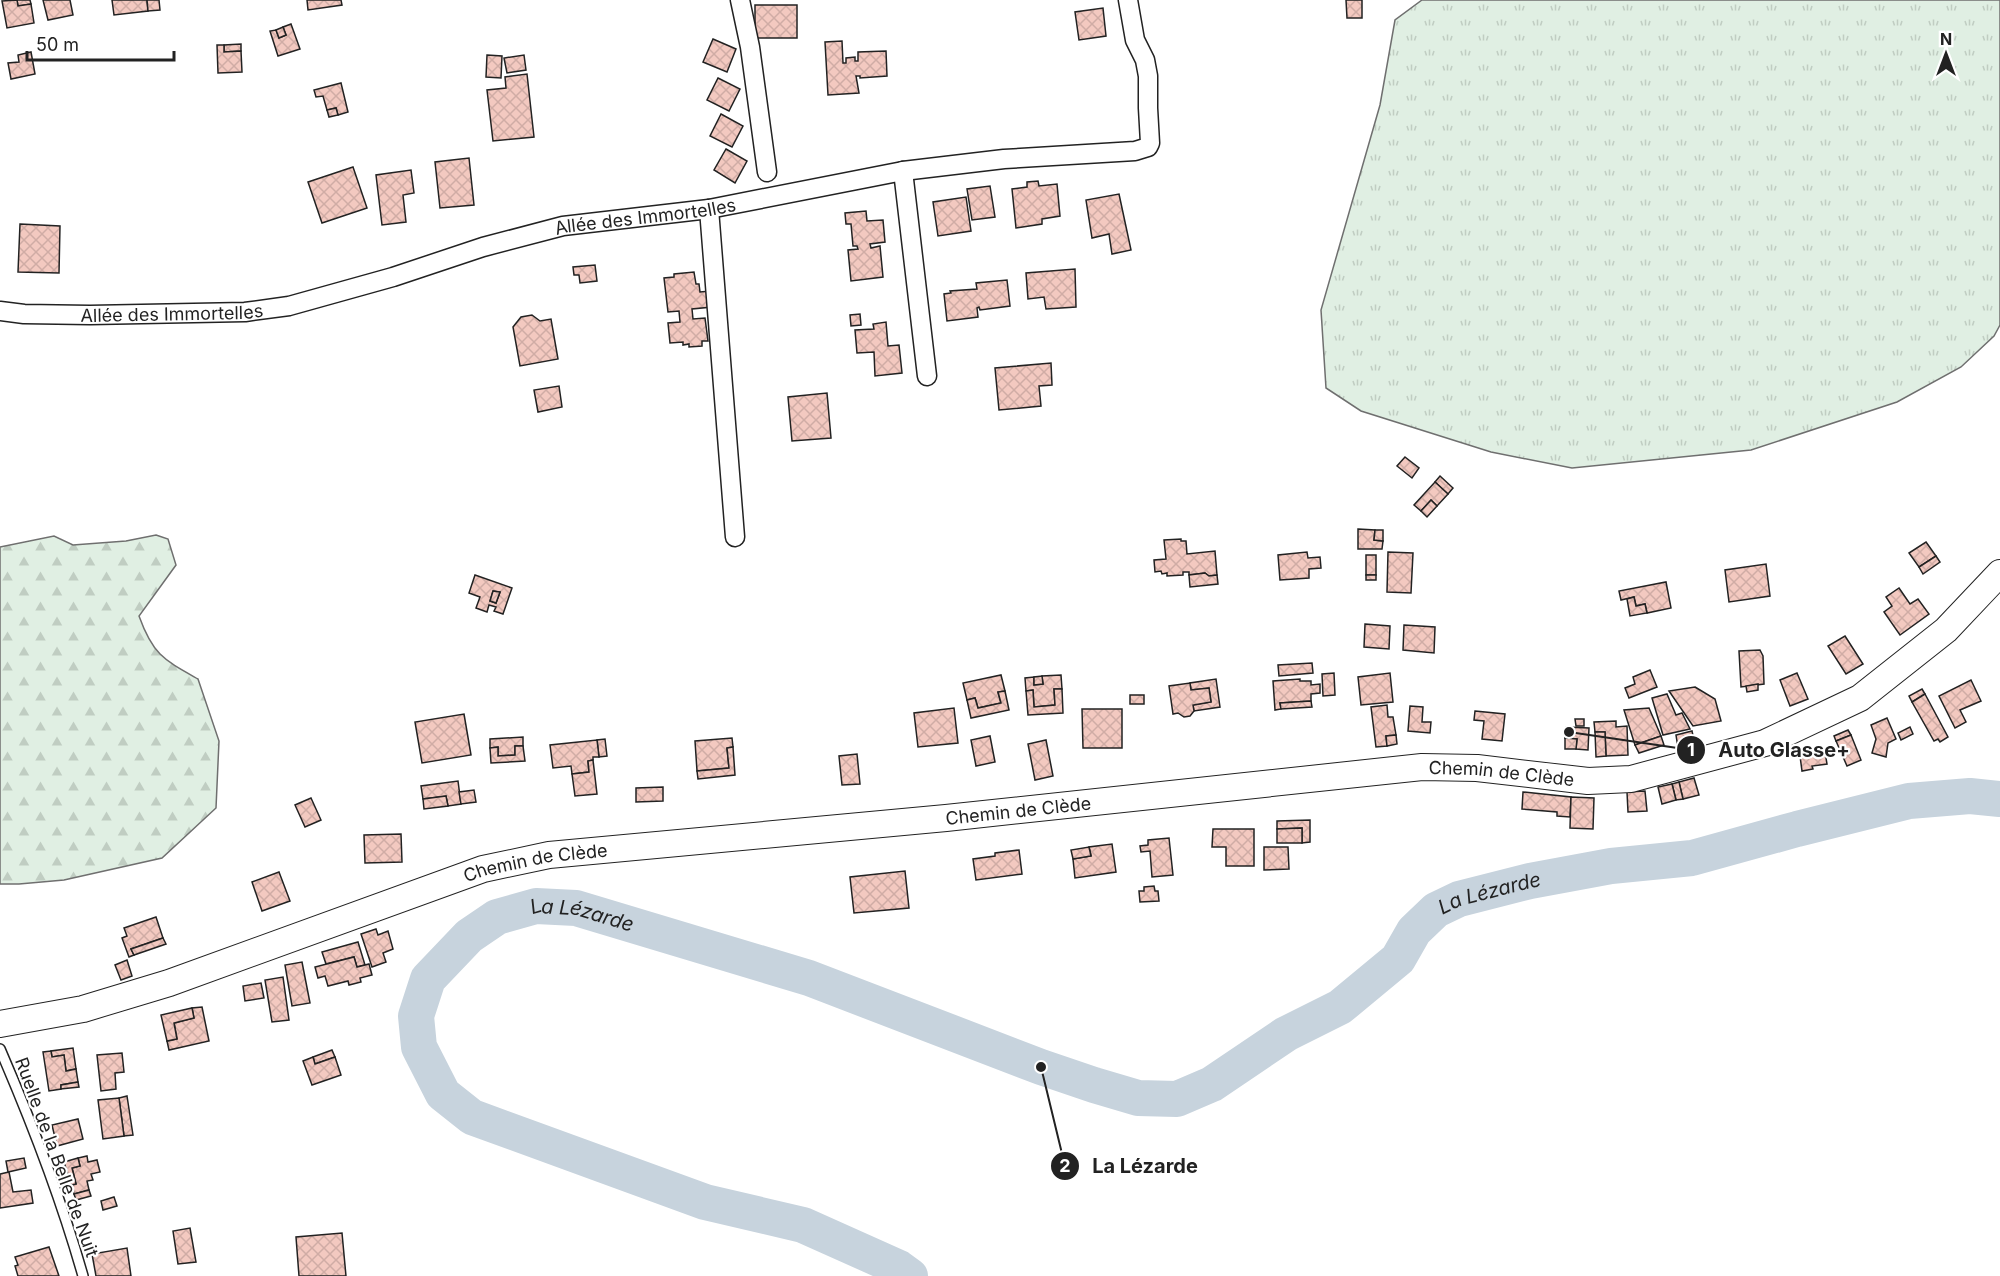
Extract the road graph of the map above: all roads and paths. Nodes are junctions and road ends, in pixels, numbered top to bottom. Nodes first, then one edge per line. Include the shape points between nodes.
1 (740, 0) edge
2 (1128, 0) edge
3 (903, 171) junction
4 (767, 172) dead end
5 (709, 209) junction
6 (0, 311) edge
7 (927, 376) dead end
8 (735, 537) dead end
9 (2000, 573) edge
10 (0, 1024) edge
11 (0, 1049) edge
12 (83, 1276) edge

1 - 4 street
2 - 3 street, Allée des Immortelles via 1135,40 1148,76 1148,147
3 - 5 street, Allée des Immortelles
3 - 7 street
5 - 6 street, Allée des Immortelles via 563,226 289,306 245,312 90,315
5 - 8 street
9 - 10 main road, Chemin de Clède via 1946,630 1860,698 1765,743 1631,779 1588,781 1477,768 1422,767 946,818 549,855 483,869 84,1010
11 - 12 lane, Ruelle de la Belle de Nuit via 30,1118

